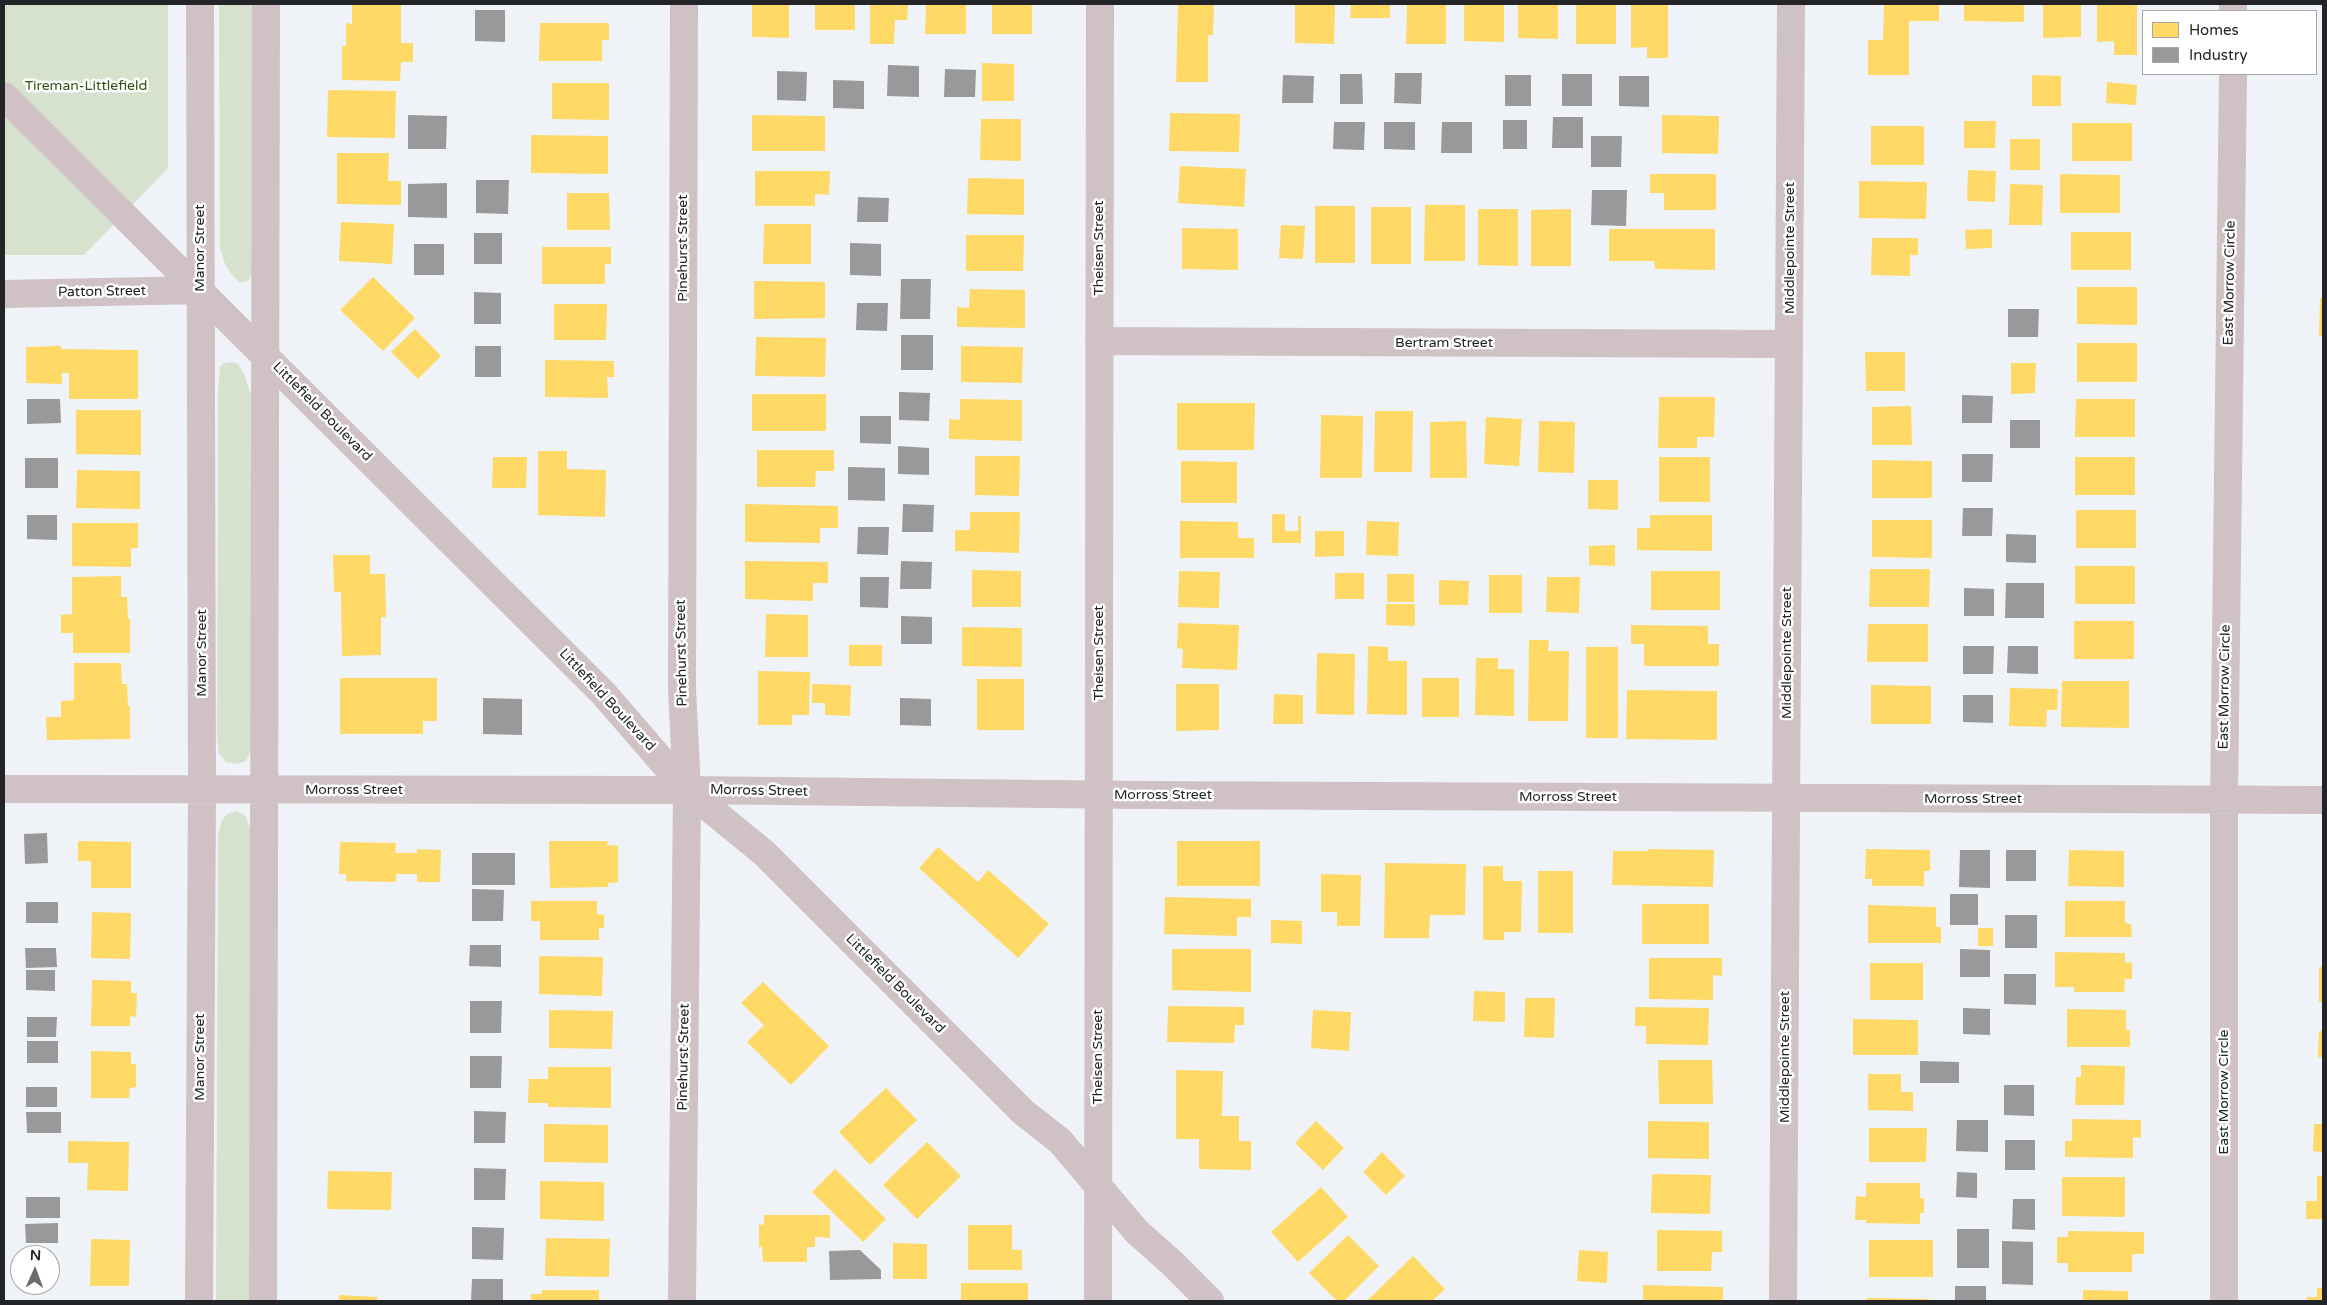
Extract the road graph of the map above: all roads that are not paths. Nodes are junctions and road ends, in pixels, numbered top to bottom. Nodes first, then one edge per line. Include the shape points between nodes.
1 (200, 4) edge
2 (266, 4) edge
3 (684, 4) edge
4 (1100, 4) edge
5 (1790, 4) edge
6 (2232, 75) edge
7 (4, 96) edge
8 (200, 290) junction
9 (4, 294) edge
10 (1099, 341) junction
11 (1789, 344) junction
12 (265, 356) junction
13 (4, 789) edge
14 (202, 790) junction
15 (264, 790) junction
16 (687, 790) junction
17 (1099, 795) junction
18 (1787, 798) junction
19 (2224, 800) junction
20 (2323, 800) edge
21 (1098, 1188) junction
22 (199, 1301) edge
23 (263, 1301) edge
24 (682, 1301) edge
25 (1098, 1301) edge
26 (1210, 1301) edge
27 (1783, 1301) edge
28 (2224, 1301) edge

1 - 8 street, Manor Street
2 - 12 street
3 - 16 street, Pinehurst Street via 682,689
4 - 10 street, Theisen Street
5 - 11 street, Middlepointe Street
6 - 19 street, East Morrow Circle
7 - 8 street, Littlefield Boulevard
8 - 9 street, Patton Street
8 - 12 street, Littlefield Boulevard
8 - 14 street, Manor Street
10 - 11 street, Bertram Street
10 - 17 street, Theisen Street
11 - 18 street, Middlepointe Street
12 - 15 street
12 - 16 street, Littlefield Boulevard via 601,690
13 - 14 street, Morross Street
14 - 15 street, Morross Street
14 - 22 street, Manor Street
15 - 16 street, Morross Street
15 - 23 street
16 - 17 street, Morross Street
16 - 21 street, Littlefield Boulevard via 764,853 1023,1112 1060,1141
16 - 24 street, Pinehurst Street
17 - 18 street, Morross Street
17 - 21 street, Theisen Street
18 - 19 street, Morross Street
18 - 27 street, Middlepointe Street
19 - 20 street, Morross Street
19 - 28 street, East Morrow Circle
21 - 25 street, Theisen Street
21 - 26 street, Littlefield Boulevard via 1137,1232

